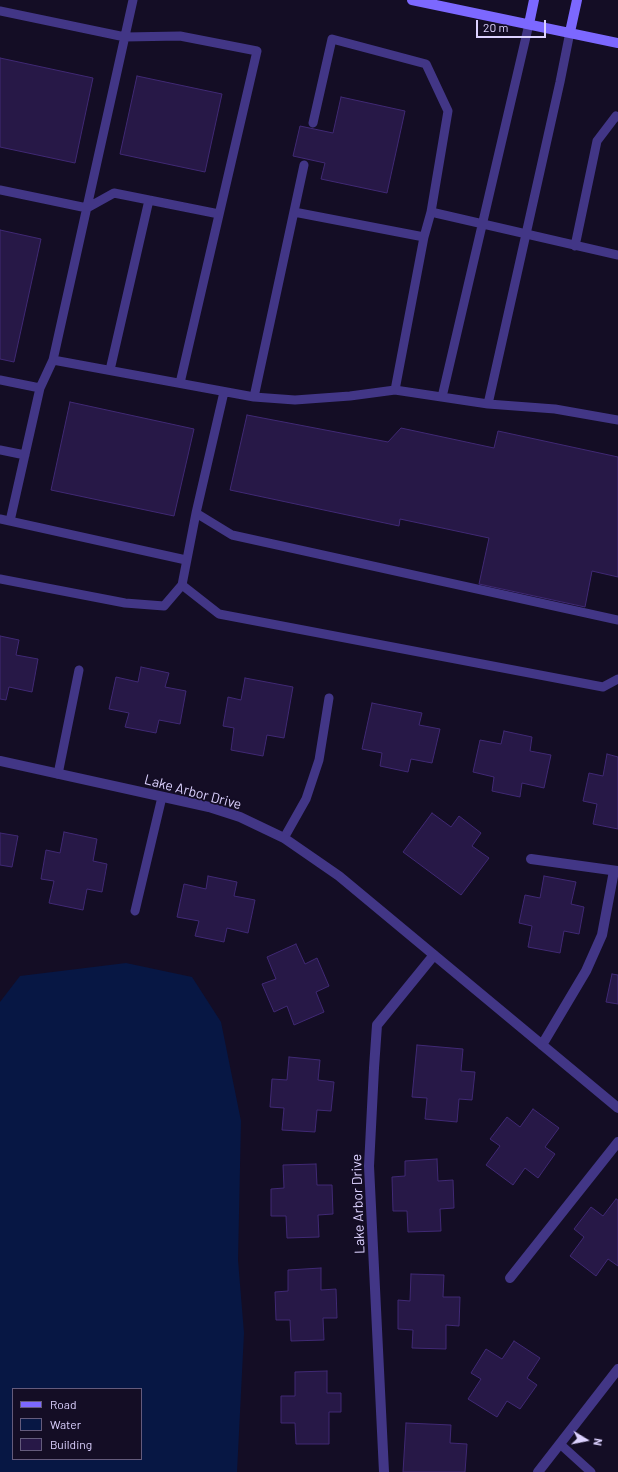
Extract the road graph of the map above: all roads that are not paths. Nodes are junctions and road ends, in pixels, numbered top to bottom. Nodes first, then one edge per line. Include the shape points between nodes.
1 (134, 0) edge
2 (412, 0) edge
3 (534, 0) edge
4 (577, 0) edge
5 (0, 11) edge
6 (528, 24) junction
7 (570, 32) junction
8 (125, 37) junction
9 (618, 42) edge
10 (617, 116) edge
11 (313, 123) dead end
12 (304, 165) dead end
13 (0, 190) edge
14 (149, 200) junction
15 (87, 208) junction
16 (294, 212) junction
17 (431, 212) junction
18 (219, 214) junction
19 (481, 224) junction
20 (526, 234) junction
21 (424, 237) junction
22 (575, 246) junction
23 (618, 255) edge
24 (53, 360) junction
25 (110, 370) junction
26 (0, 380) edge
27 (180, 384) junction
28 (40, 388) junction
29 (395, 390) junction
30 (224, 392) junction
31 (254, 397) junction
32 (442, 397) junction
33 (488, 404) junction
34 (618, 420) edge
35 (0, 450) edge
36 (25, 455) junction
37 (196, 512) junction
38 (0, 519) edge
39 (10, 521) junction
40 (186, 560) junction
41 (0, 579) edge
42 (182, 585) junction
43 (618, 620) edge
44 (79, 670) dead end
45 (618, 679) edge
46 (329, 698) dead end
47 (0, 762) edge
48 (58, 774) junction
49 (162, 797) junction
50 (284, 838) junction
51 (531, 859) dead end
52 (616, 871) edge
53 (135, 911) dead end
54 (434, 955) junction
55 (542, 1045) junction
56 (618, 1108) edge
57 (618, 1142) edge
58 (510, 1278) dead end
59 (618, 1369) edge
60 (560, 1444) junction
61 (384, 1472) edge
62 (538, 1472) edge
63 (591, 1472) edge

1 - 8 lane
2 - 6 main road
3 - 6 main road
4 - 7 main road
5 - 8 lane
6 - 7 main road
6 - 19 lane
7 - 9 main road
7 - 20 lane
8 - 15 lane
8 - 18 lane via 180,36 257,51
10 - 22 lane via 596,141
11 - 17 lane via 332,39 426,64 448,111
12 - 16 lane
13 - 15 lane
14 - 15 lane via 114,193
14 - 18 lane
14 - 25 lane
15 - 24 lane
16 - 21 lane
16 - 31 lane
17 - 19 lane
17 - 21 lane
18 - 27 lane
19 - 20 lane
19 - 32 lane
20 - 22 lane
20 - 33 lane
21 - 29 lane
22 - 23 lane
24 - 25 lane
24 - 28 lane
25 - 27 lane
26 - 28 lane
27 - 30 lane
28 - 36 lane
29 - 31 lane via 295,400
29 - 32 lane
30 - 31 lane
30 - 37 lane
32 - 33 lane
33 - 34 lane via 555,409
35 - 36 lane
36 - 39 lane
37 - 40 lane
37 - 43 lane via 232,536
38 - 39 lane
39 - 40 lane
40 - 42 lane
41 - 42 lane via 125,604 164,606
42 - 45 lane via 219,614 603,687
44 - 48 lane
46 - 50 lane via 319,760 306,799
47 - 48 street, Lake Arbor Drive
48 - 49 street, Lake Arbor Drive
49 - 50 street, Lake Arbor Drive via 209,807
49 - 53 lane
50 - 54 street, Lake Arbor Drive via 339,876
51 - 52 street
52 - 55 street via 602,935 586,971
54 - 55 street, Lake Arbor Drive
54 - 61 street, Lake Arbor Drive via 377,1025 369,1166
55 - 56 street, Lake Arbor Drive
57 - 58 street
59 - 60 street
60 - 62 street
60 - 63 lane

